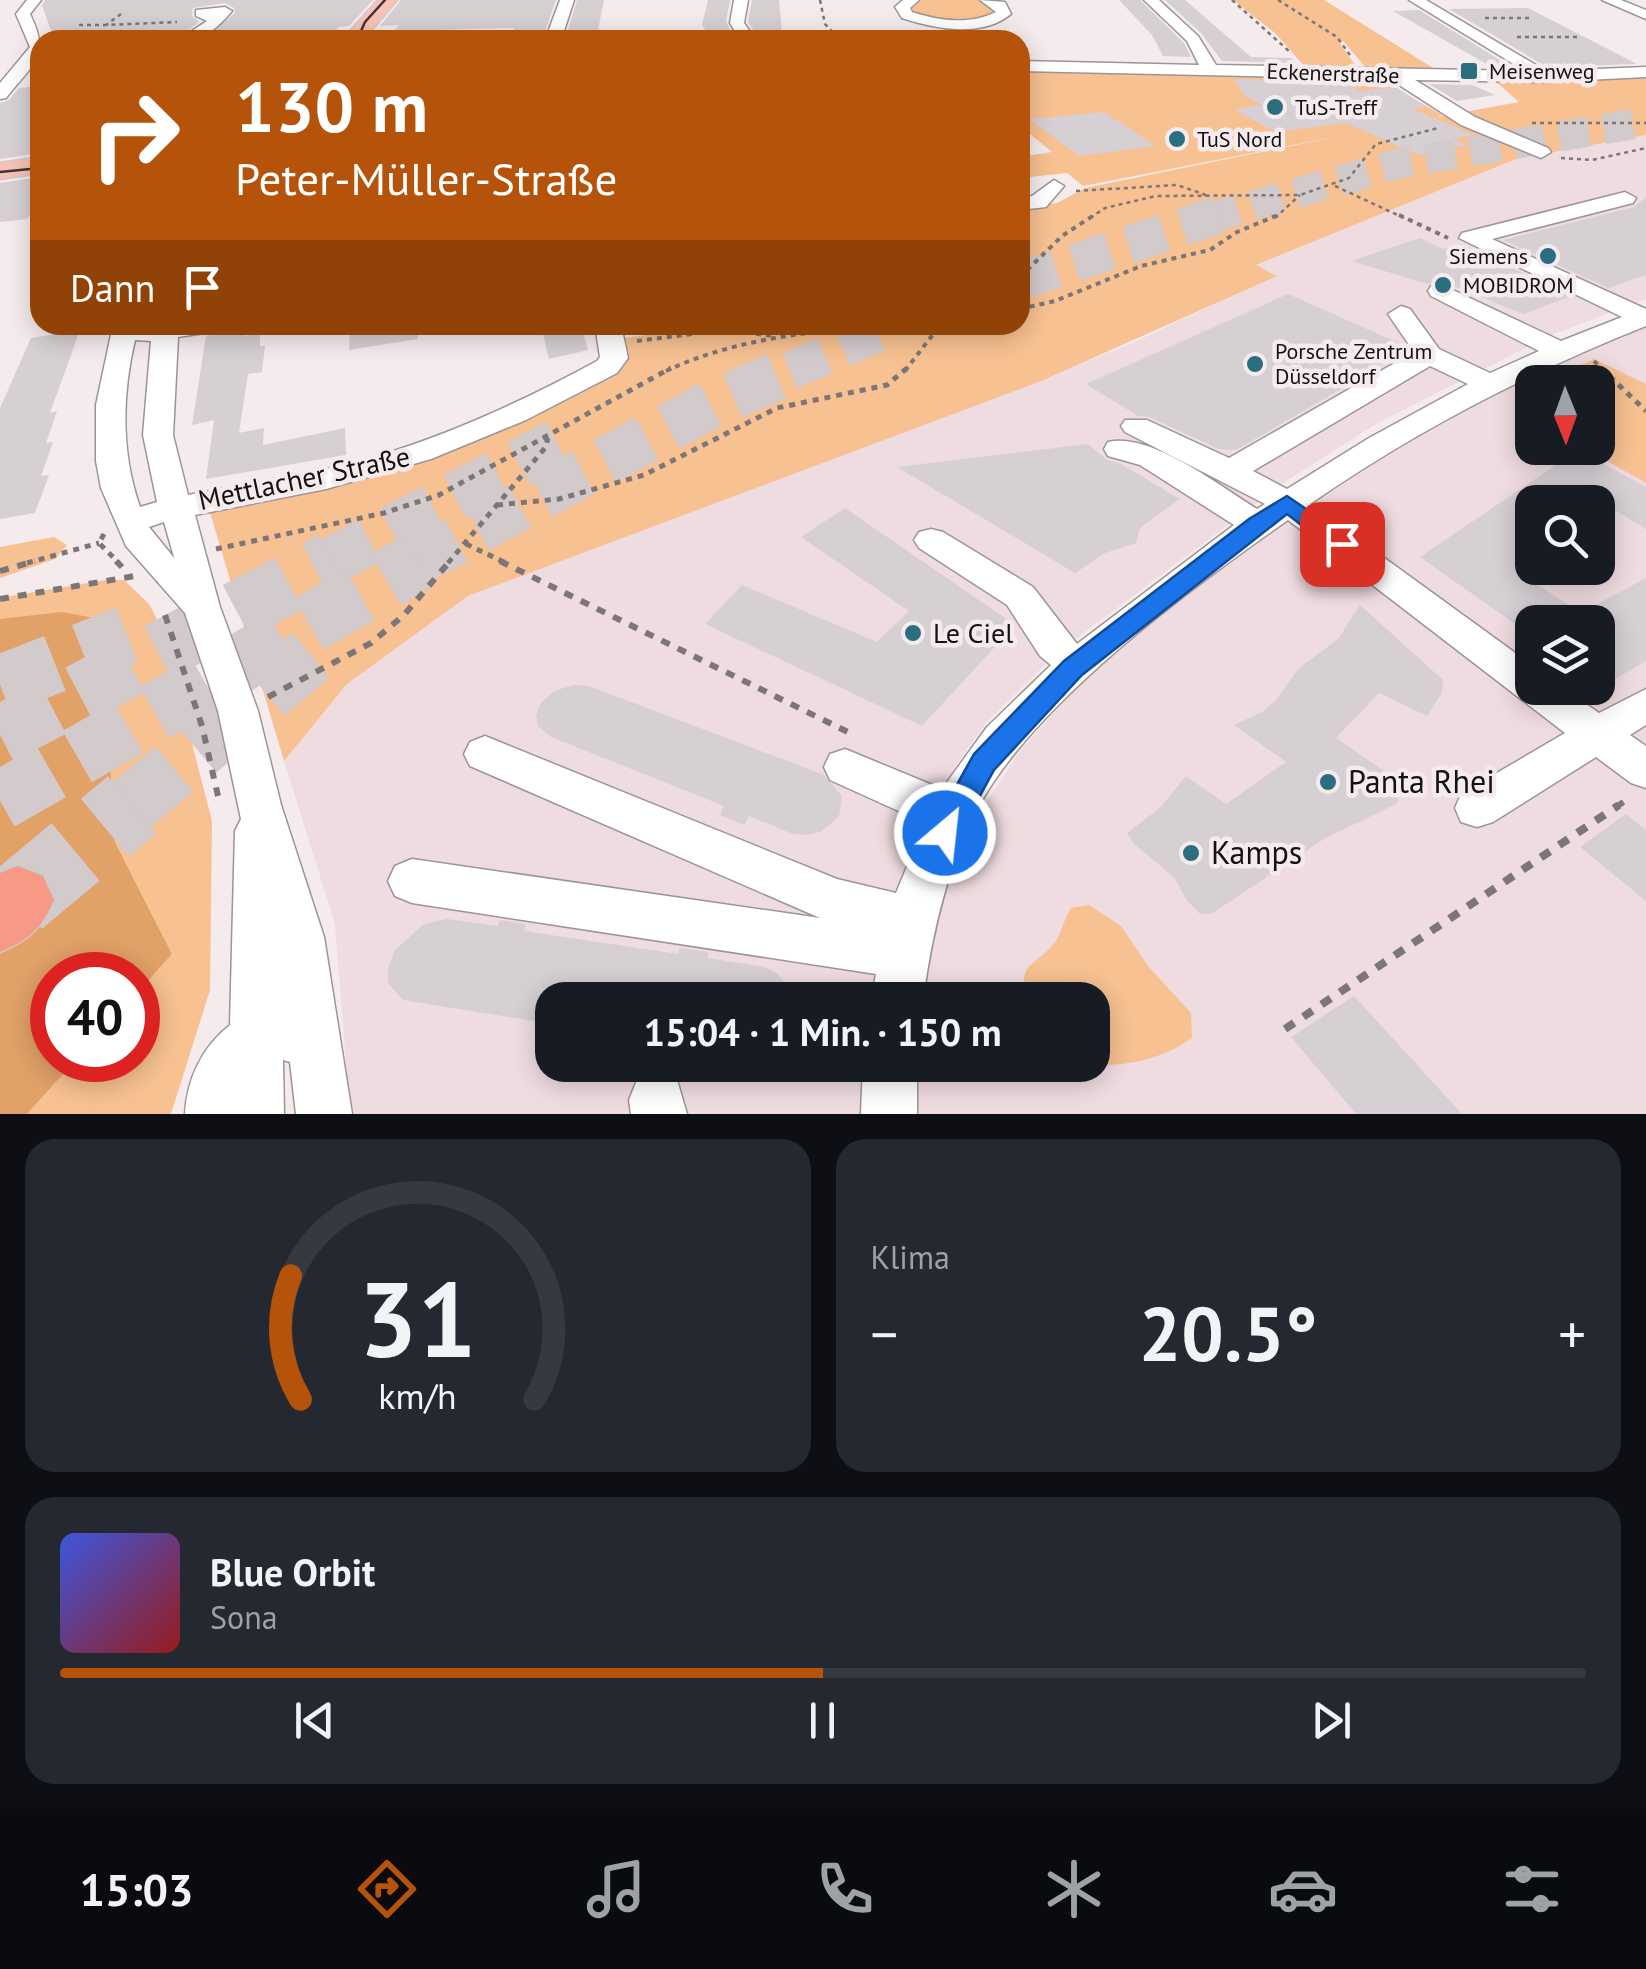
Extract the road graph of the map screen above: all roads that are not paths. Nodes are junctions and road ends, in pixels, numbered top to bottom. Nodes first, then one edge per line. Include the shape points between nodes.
1 (388, 0) edge
2 (567, 0) edge
3 (741, 0) edge
4 (912, 0) edge
5 (986, 0) edge
6 (1151, 0) edge
7 (1416, 0) edge
8 (1609, 0) edge
9 (1646, 15) edge
10 (215, 20) road end
11 (200, 30) edge
12 (366, 30) edge
13 (556, 30) edge
14 (742, 30) edge
15 (955, 30) edge
16 (966, 30) edge
17 (30, 48) edge
18 (19, 49) dead end
19 (30, 57) edge
20 (1570, 59) dead end
21 (1610, 59) dead end
22 (1030, 66) edge
23 (1220, 73) junction
24 (1641, 73) edge
25 (1394, 75) junction
26 (1599, 76) junction
27 (1545, 78) junction
28 (30, 84) edge
29 (5, 89) edge
30 (1541, 152) road end
31 (30, 169) edge
32 (3, 170) edge
33 (1054, 186) road end
34 (1625, 198) dead end
35 (1030, 203) edge
36 (1462, 256) dead end
37 (1440, 291) dead end
38 (1401, 314) dead end
39 (1635, 321) edge
40 (123, 335) edge
41 (165, 335) edge
42 (611, 335) edge
43 (1566, 349) junction
44 (1429, 355) junction
45 (1490, 384) junction
46 (1230, 470) junction
47 (177, 506) junction
48 (1272, 514) junction
49 (130, 522) junction
50 (931, 540) dead end
51 (202, 607) junction
52 (1077, 664) junction
53 (1515, 674) edge
54 (1558, 705) edge
55 (1646, 705) edge
56 (1598, 735) junction
57 (850, 751) road end
58 (484, 754) dead end
59 (1645, 772) edge
60 (240, 805) junction
61 (1477, 808) dead end
62 (954, 815) junction
63 (412, 881) dead end
64 (904, 958) edge
65 (257, 1040) junction
66 (316, 1048) junction
67 (890, 1082) edge
68 (213, 1114) edge
69 (256, 1114) edge
70 (324, 1114) edge
71 (889, 1114) edge

1 - 12 main road
2 - 13 street
3 - 14 street
4 - 15 street via 902,7 908,15
5 - 16 street via 1004,14
6 - 23 street
7 - 27 street
8 - 9 street
10 - 11 street
17 - 18 street
19 - 29 street
20 - 26 street
21 - 24 street
22 - 23 street, Eckenerstraße
23 - 25 street, Eckenerstraße
24 - 26 street, Eckenerstraße
25 - 27 street, Eckenerstraße
25 - 30 street via 1468,120
26 - 27 street, Eckenerstraße
28 - 29 street
31 - 32 main road
33 - 35 street
34 - 39 street via 1470,238
36 - 39 street
37 - 43 street
38 - 44 street
39 - 43 street
40 - 49 street via 110,388 112,448 115,489
41 - 47 street via 158,435
42 - 47 street, Mettlacher Straße via 614,358 607,368 411,456
43 - 45 street
44 - 45 street
44 - 46 street
45 - 48 street
46 - 48 street
46 - 48 street via 1128,437 1151,458
47 - 49 street, Mettlacher Straße
47 - 51 street
48 - 52 street
48 - 53 street
49 - 51 street
50 - 52 street via 1020,596 1054,646
51 - 60 street via 238,711
52 - 62 street via 984,762
54 - 56 street
55 - 56 street
56 - 59 street
56 - 61 street
57 - 62 street
58 - 64 street via 834,901
60 - 65 street via 255,920
60 - 66 street via 300,937
62 - 64 street via 936,851
63 - 64 street
65 - 66 street via 304,1036
65 - 68 street via 232,1056 218,1078
65 - 69 street
66 - 70 street
67 - 71 street

